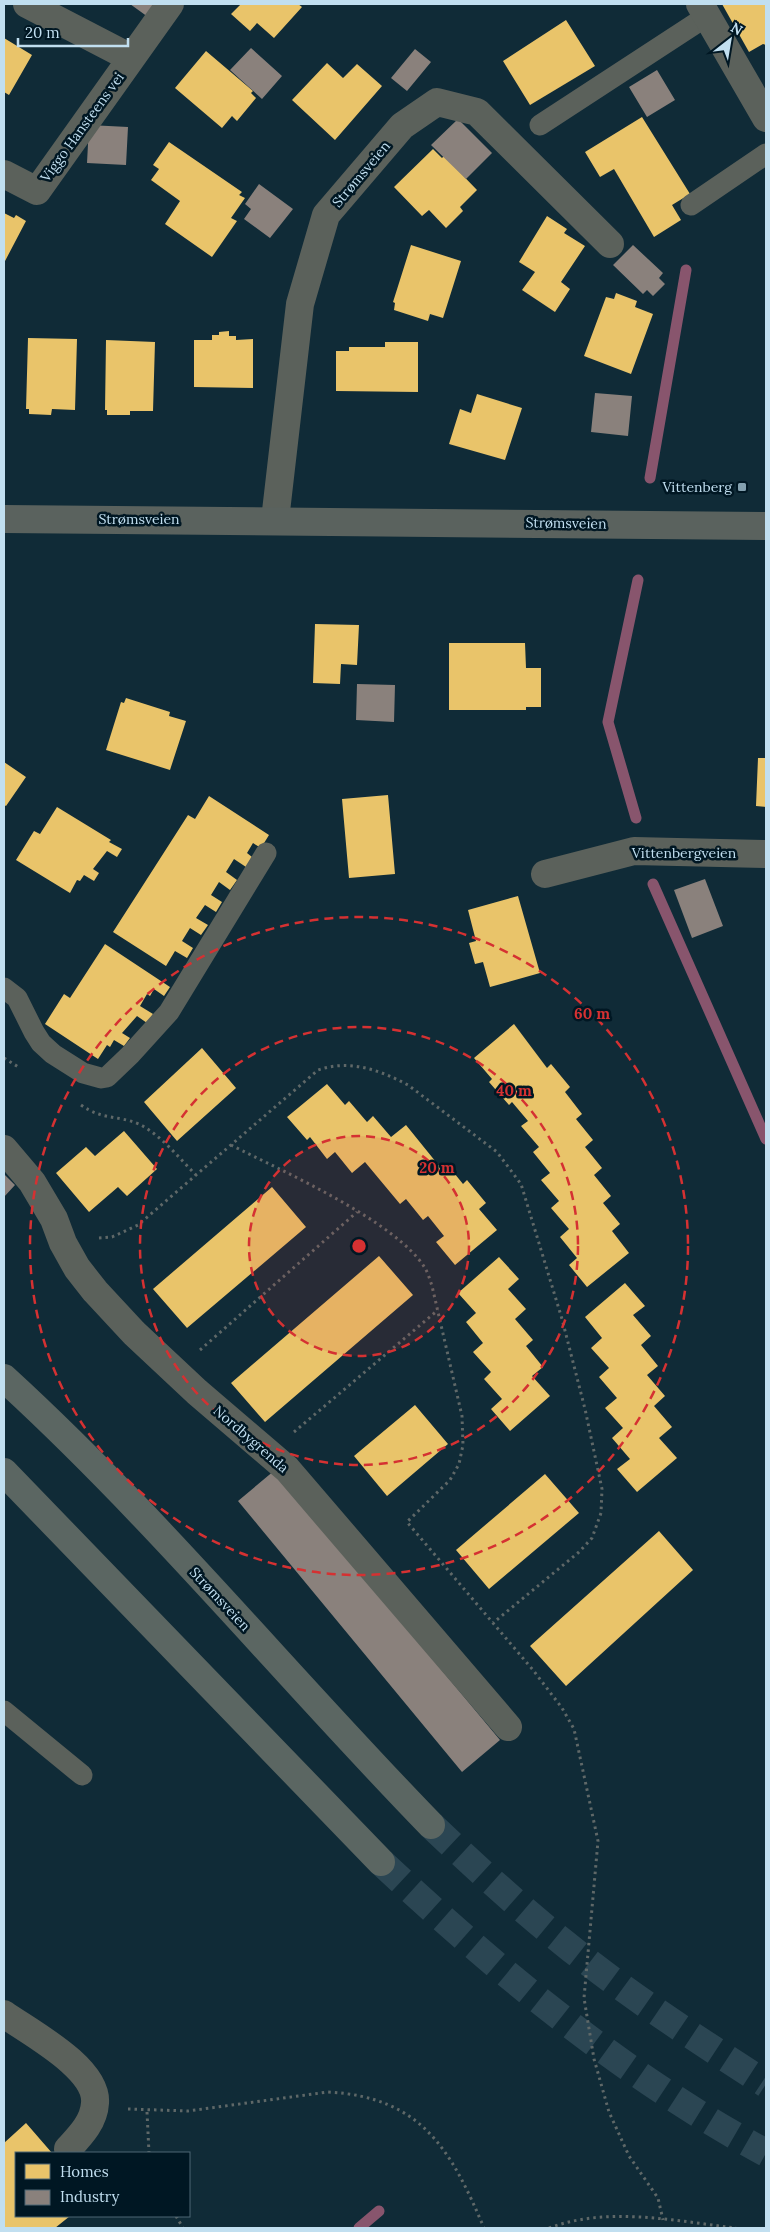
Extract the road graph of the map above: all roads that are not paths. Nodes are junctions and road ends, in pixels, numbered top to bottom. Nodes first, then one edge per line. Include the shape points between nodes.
1 (27, 4) edge
2 (170, 4) edge
3 (704, 10) edge
4 (132, 58) junction
5 (766, 118) edge
6 (540, 125) dead end
7 (766, 154) edge
8 (4, 174) edge
9 (691, 205) dead end
10 (610, 244) dead end
11 (4, 519) edge
12 (275, 520) junction
13 (766, 526) edge
14 (266, 853) dead end
15 (766, 854) edge
16 (545, 874) dead end
17 (4, 988) edge
18 (4, 1149) edge
19 (4, 1378) edge
20 (4, 1472) edge
21 (4, 1711) edge
22 (508, 1727) dead end
23 (82, 1775) dead end
24 (431, 1825) tunnel mouth
25 (381, 1862) tunnel mouth
26 (5, 2020) edge
27 (68, 2148) dead end

1 - 4 street, Viggo Hansteens vei
2 - 4 street, Viggo Hansteens vei
3 - 5 street
3 - 6 lane
4 - 8 street, Viggo Hansteens vei via 37,191
7 - 9 lane
10 - 12 street, Strømsveien via 477,112 437,102 402,126 326,215 300,304
11 - 12 main road, Strømsveien
12 - 13 main road, Strømsveien
14 - 17 lane via 169,1012 107,1077 83,1073 53,1054 41,1043 17,998
15 - 16 street, Vittenbergveien via 634,851
18 - 22 street, Nordbygrenda via 36,1190 77,1268 95,1291 176,1372 287,1469
19 - 24 highway, Strømsveien via 98,1468
20 - 25 highway
21 - 23 lane
26 - 27 street via 75,2064 93,2090 95,2101 88,2125

